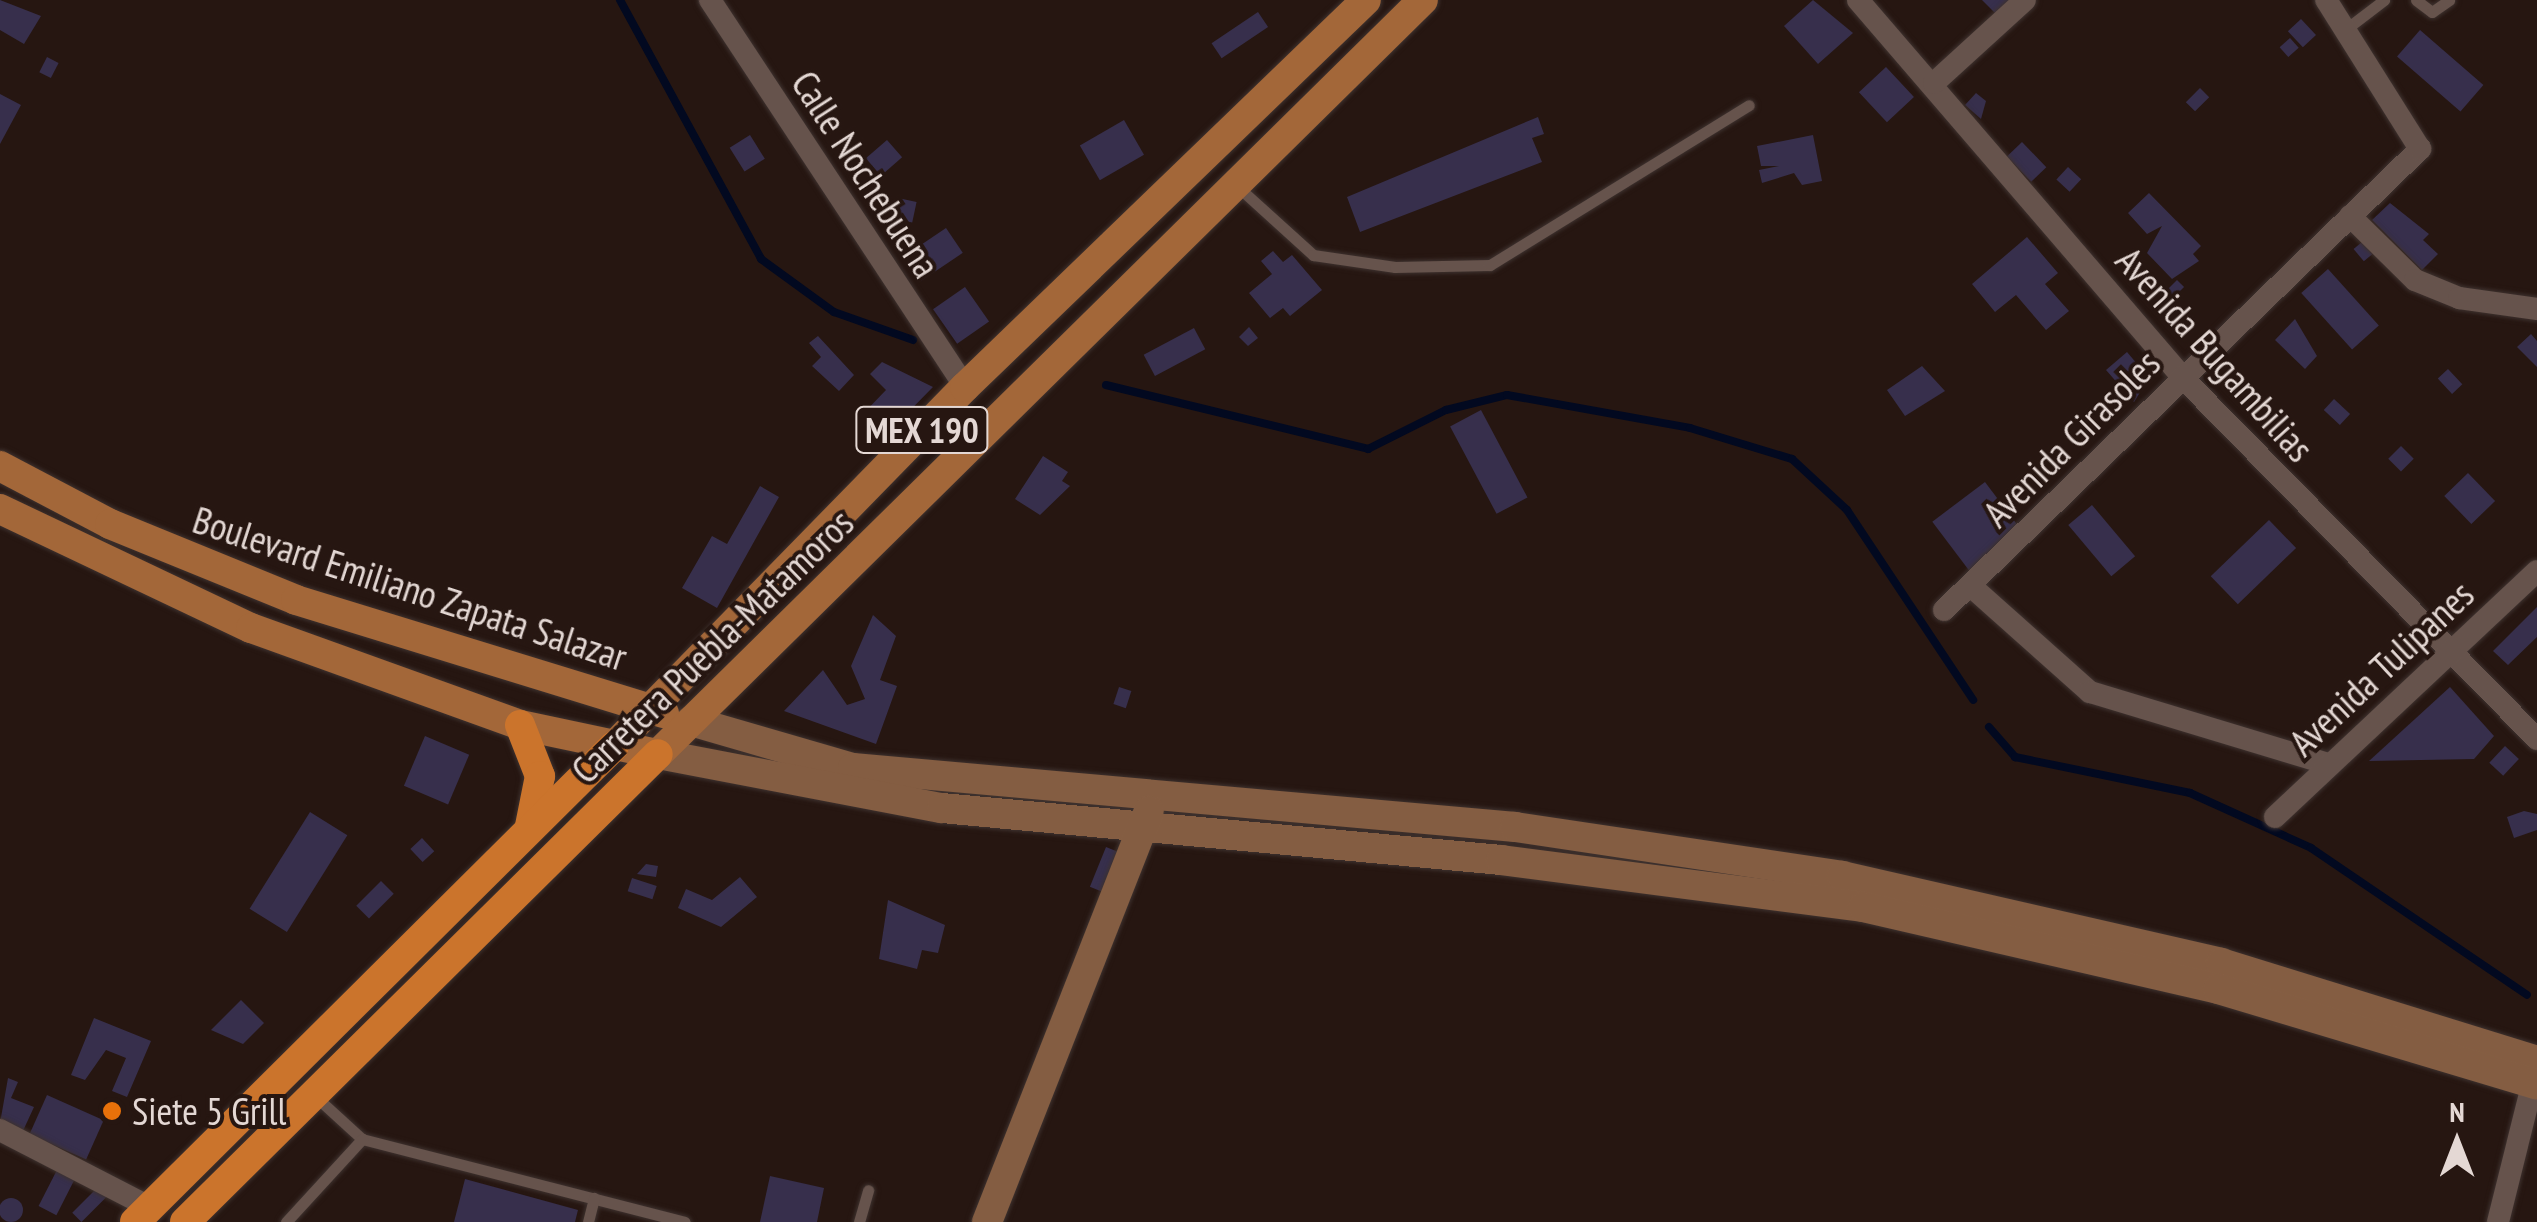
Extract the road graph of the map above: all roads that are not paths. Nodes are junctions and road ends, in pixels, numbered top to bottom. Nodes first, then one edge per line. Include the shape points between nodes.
1 (710, 0) edge
2 (1366, 0) edge
3 (1424, 0) edge
4 (1858, 0) edge
5 (2026, 0) edge
6 (2326, 0) edge
7 (2384, 0) edge
8 (2416, 0) edge
9 (2449, 0) edge
10 (2346, 29) junction
11 (1934, 82) junction
12 (1749, 105) dead end
13 (1237, 186) junction
14 (2350, 216) junction
15 (2537, 309) edge
16 (2182, 376) junction
17 (964, 387) junction
18 (0, 466) edge
19 (0, 509) edge
20 (2537, 571) edge
21 (1972, 587) junction
22 (1944, 610) dead end
23 (2446, 652) junction
24 (514, 668) junction
25 (647, 708) junction
26 (691, 720) junction
27 (509, 722) junction
28 (2537, 739) edge
29 (614, 746) junction
30 (793, 750) junction
31 (658, 754) junction
32 (2330, 764) junction
33 (788, 781) junction
34 (1155, 791) junction
35 (2275, 816) dead end
36 (1145, 828) junction
37 (525, 835) junction
38 (2536, 1074) edge
39 (314, 1096) junction
40 (0, 1130) edge
41 (362, 1139) junction
42 (868, 1190) dead end
43 (594, 1198) junction
44 (142, 1215) edge
45 (185, 1222) edge
46 (286, 1222) edge
47 (588, 1222) edge
48 (685, 1222) edge
49 (859, 1222) edge
50 (986, 1222) edge
51 (2498, 1222) edge

1 - 17 street, Calle Nochebuena
2 - 17 main road, Carretera Puebla-Matamoros / MEX 190
3 - 13 main road, Carretera Puebla-Matamoros / MEX 190
4 - 11 street, Avenida Bugambilias
5 - 11 street
6 - 10 street
7 - 10 lane
8 - 9 lane via 2432,12
10 - 14 street, Avenida Girasoles via 2420,149
11 - 16 street, Avenida Bugambilias
12 - 13 lane via 1490,265 1395,267 1313,254
13 - 26 main road, Carretera Puebla-Matamoros / MEX 190
14 - 15 street via 2416,280 2458,298
14 - 16 street, Avenida Girasoles
16 - 21 street, Avenida Girasoles
16 - 23 street, Avenida Bugambilias
17 - 25 main road, Carretera Puebla-Matamoros / MEX 190
18 - 24 main road, Boulevard Emiliano Zapata Salazar via 187,558
19 - 27 main road, Boulevard Emiliano Zapata Salazar via 252,628
20 - 23 street, Avenida Tulipanes
21 - 22 street, Avenida Girasoles
21 - 32 street via 2090,692
23 - 28 street, Avenida Bugambilias
23 - 32 street, Avenida Tulipanes
24 - 25 main road, Boulevard Emiliano Zapata Salazar
24 - 27 main road
25 - 26 main road, Boulevard Emiliano Zapata Salazar
25 - 29 main road, Carretera Puebla-Matamoros / MEX 190
26 - 30 street
26 - 31 main road, Carretera Puebla-Matamoros / MEX 190
27 - 29 main road, Boulevard Emiliano Zapata Salazar
27 - 37 highway via 540,776
29 - 31 main road, Boulevard Emiliano Zapata Salazar
29 - 37 highway, Carretera Puebla-Matamoros / MEX 190
30 - 33 street
30 - 34 street via 938,778
31 - 33 street
31 - 39 highway, Carretera Puebla-Matamoros / MEX 190
32 - 35 street, Avenida Tulipanes
33 - 36 street
34 - 36 street
34 - 38 street via 1516,827 1842,876 2220,964
36 - 38 street via 1500,860 1863,907 2218,989
36 - 50 street
37 - 44 highway, Carretera Puebla-Matamoros / MEX 190
38 - 51 street
39 - 41 lane
39 - 45 highway, Carretera Puebla-Matamoros / MEX 190
40 - 44 street
41 - 43 lane
41 - 46 lane
42 - 49 lane
43 - 47 lane
43 - 48 lane

